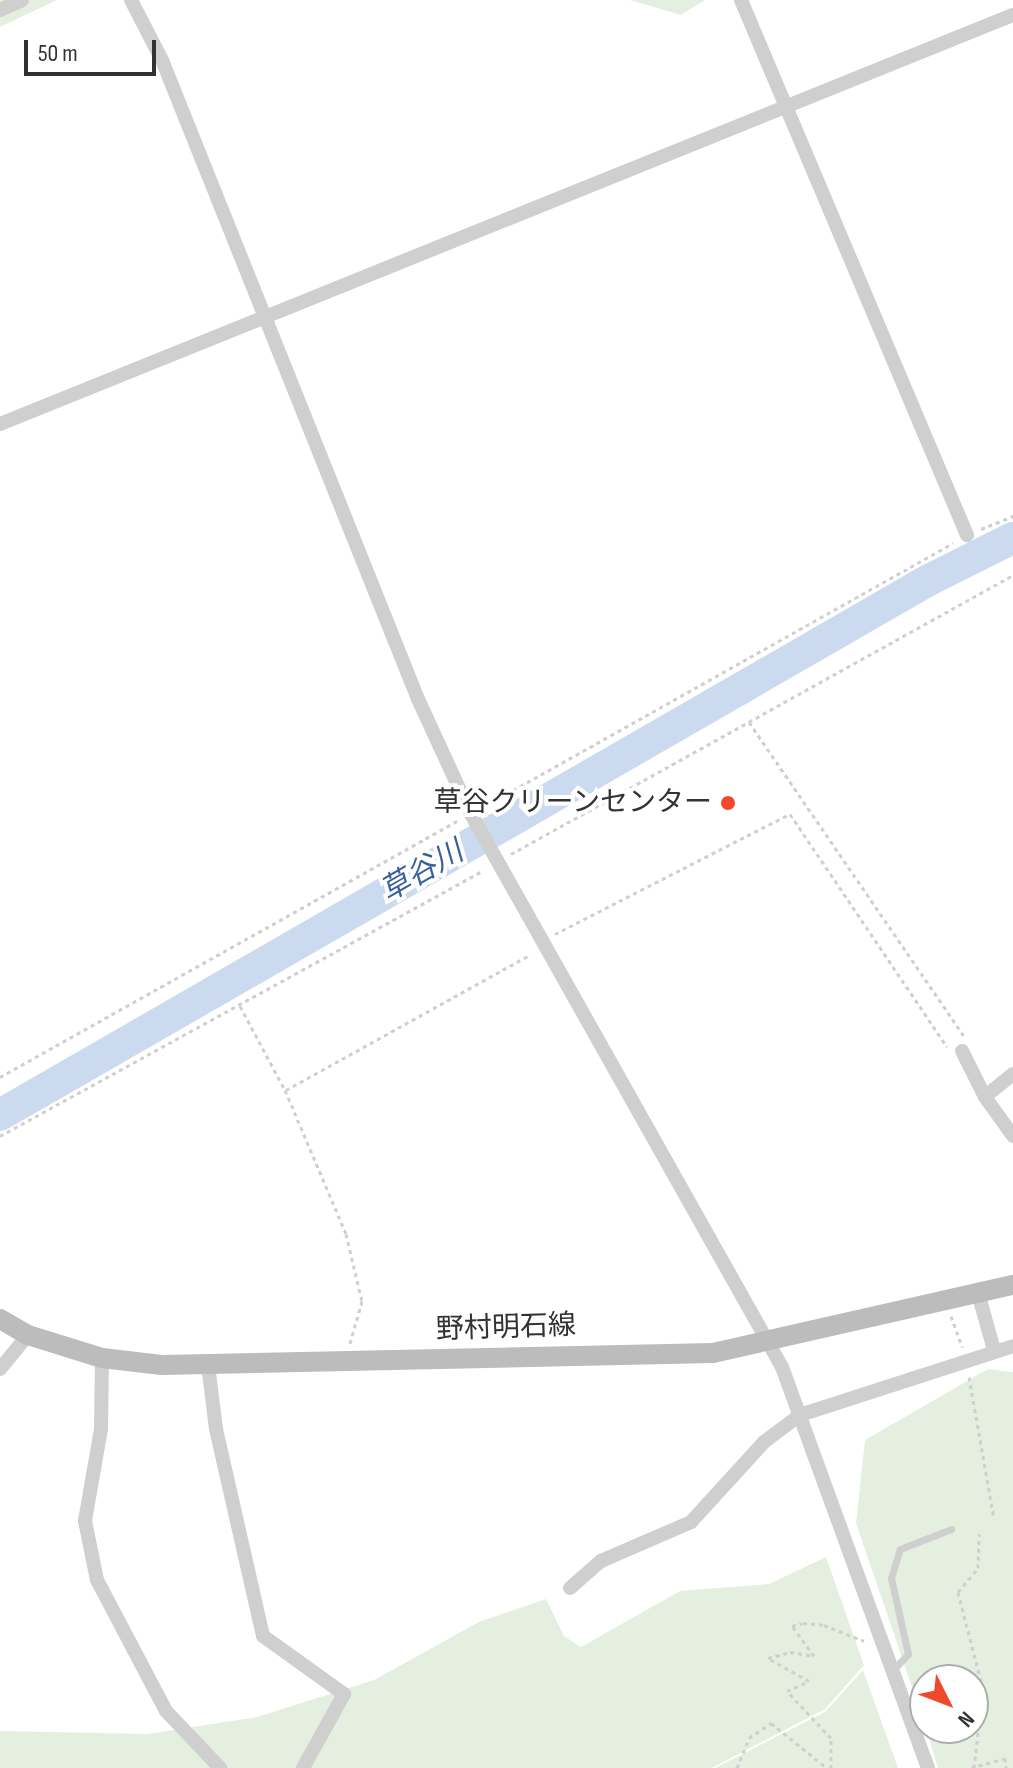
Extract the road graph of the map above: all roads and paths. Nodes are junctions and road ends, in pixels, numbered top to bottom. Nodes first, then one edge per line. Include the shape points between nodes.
1 (22, 0) edge
2 (131, 0) edge
3 (741, 0) edge
4 (0, 10) edge
5 (1013, 15) edge
6 (788, 106) junction
7 (265, 318) junction
8 (0, 424) edge
9 (1013, 516) edge
10 (967, 535) junction
11 (1013, 575) edge
12 (749, 721) junction
13 (471, 814) junction
14 (498, 862) junction
15 (543, 944) junction
16 (240, 1004) junction
17 (962, 1051) junction
18 (1013, 1074) edge
19 (0, 1077) edge
20 (285, 1090) junction
21 (985, 1097) junction
22 (0, 1136) edge
23 (1013, 1136) edge
24 (1013, 1285) edge
25 (978, 1293) junction
26 (946, 1300) junction
27 (0, 1319) edge
28 (28, 1335) junction
29 (769, 1342) junction
30 (1013, 1346) edge
31 (994, 1350) junction
32 (102, 1358) junction
33 (335, 1361) junction
34 (966, 1361) junction
35 (208, 1365) junction
36 (0, 1369) edge
37 (800, 1415) junction
38 (994, 1519) dead end
39 (951, 1529) dead end
40 (979, 1534) dead end
41 (570, 1588) dead end
42 (871, 1645) dead end
43 (893, 1670) junction
44 (220, 1768) edge
45 (303, 1768) edge
46 (737, 1768) edge
47 (829, 1768) edge
48 (928, 1768) edge
49 (973, 1768) edge
50 (1006, 1768) edge

1 - 4 street
2 - 7 street via 162,60
3 - 6 street
5 - 6 street
6 - 7 street
6 - 10 street
7 - 8 street
7 - 13 street via 418,699
9 - 10 path
10 - 13 path
11 - 12 path
12 - 14 path
12 - 17 path via 965,1036
13 - 14 street
13 - 19 path
14 - 15 street
14 - 16 path
15 - 17 path via 790,814 947,1047
15 - 20 path
15 - 29 street
16 - 20 path
16 - 22 path
17 - 21 street
18 - 21 street
20 - 33 path via 346,1234 362,1301 349,1347
21 - 23 street
24 - 25 main road, 野村明石線
25 - 26 main road, 野村明石線
25 - 31 street
26 - 29 main road, 野村明石線
26 - 34 path
27 - 28 main road, 野村明石線
28 - 32 main road, 野村明石線
28 - 36 street
29 - 33 main road, 野村明石線 via 713,1353
29 - 37 street
30 - 31 street
31 - 34 street
32 - 35 main road, 野村明石線
32 - 44 street via 101,1429 85,1521 97,1580 166,1711
33 - 35 main road, 野村明石線
34 - 37 street
34 - 38 path
35 - 45 street via 216,1429 263,1636 344,1694
37 - 41 street via 764,1442 691,1522 601,1561
37 - 43 street
39 - 43 lane via 900,1549 891,1578 908,1654
40 - 49 path via 978,1568 958,1592 983,1689
42 - 47 path via 824,1625 803,1623 792,1626 814,1656 790,1652 768,1658 809,1681 787,1691 831,1738
43 - 48 street
46 - 47 path via 749,1738 771,1723
49 - 50 path via 1005,1758

